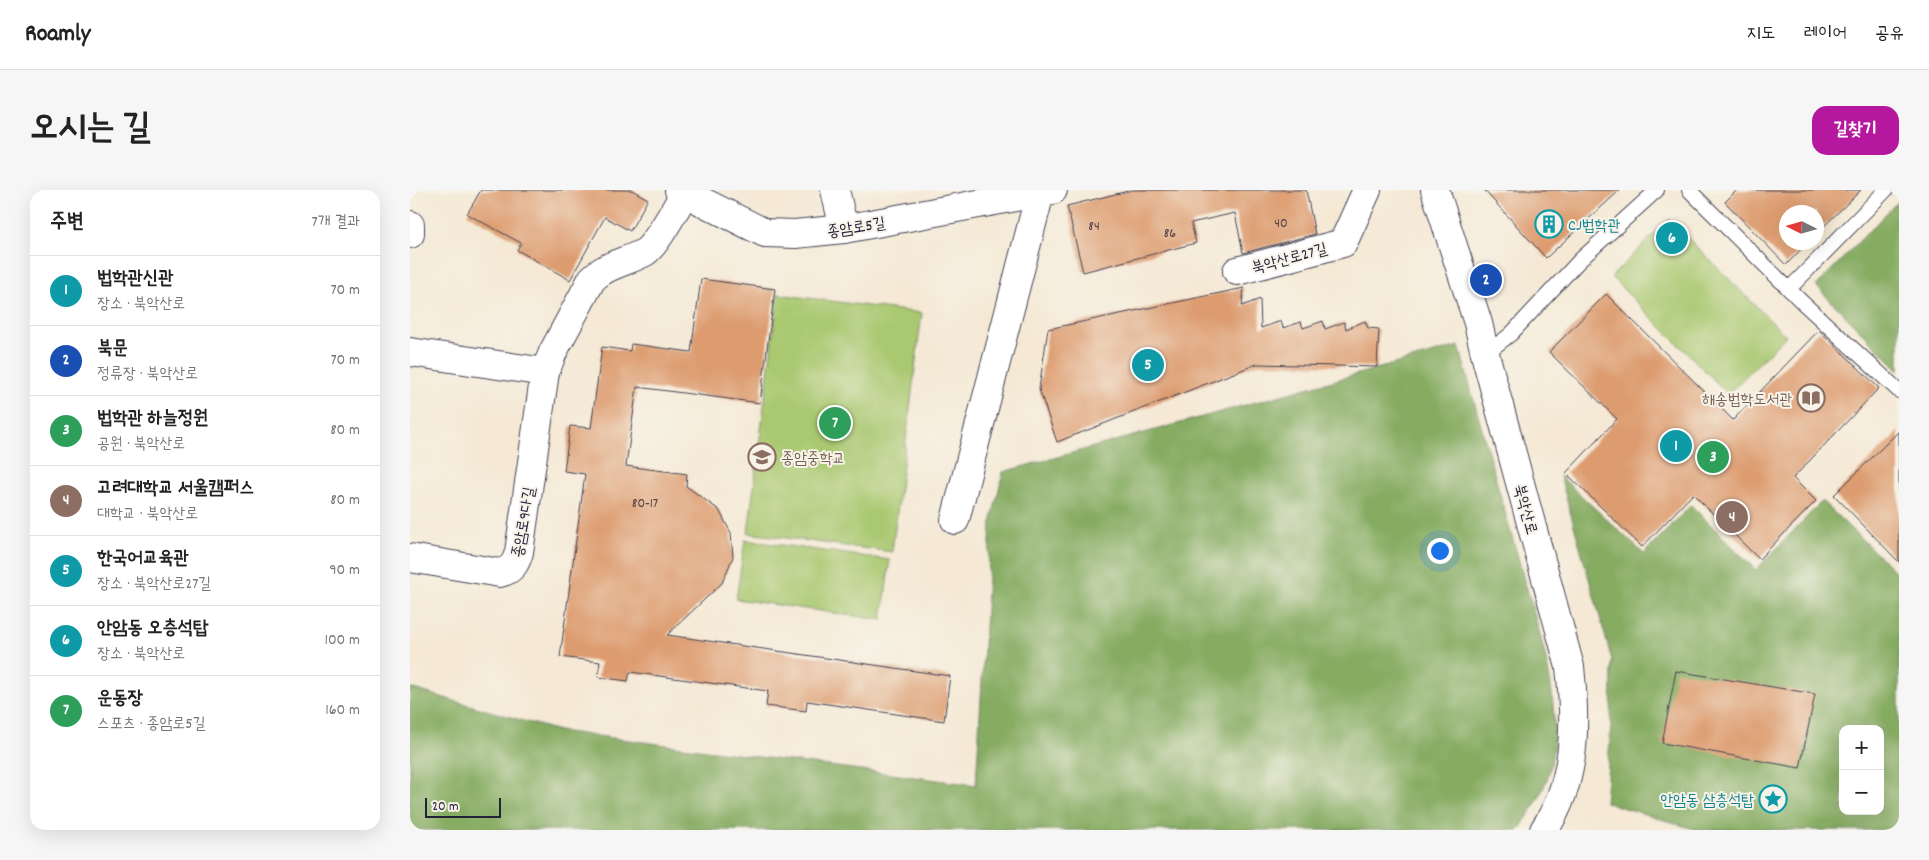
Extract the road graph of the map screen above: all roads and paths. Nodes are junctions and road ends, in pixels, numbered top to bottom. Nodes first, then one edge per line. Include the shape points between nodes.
1 (835, 190) edge
2 (1367, 190) edge
3 (1435, 190) edge
4 (1657, 190) edge
5 (1688, 190) edge
6 (1886, 190) edge
7 (1047, 191) edge
8 (682, 192) edge
9 (410, 225) edge
10 (844, 229) junction
11 (410, 234) edge
12 (1236, 271) dead end
13 (1789, 289) junction
14 (410, 352) edge
15 (1484, 354) junction
16 (545, 372) junction
17 (1899, 391) edge
18 (955, 520) dead end
19 (410, 558) edge
20 (1544, 830) edge

1 - 10 street
2 - 12 street, 북악산로27길 via 1343,243
3 - 15 street, 북악산로 via 1478,323
4 - 15 lane via 1580,260 1511,334
5 - 13 lane
6 - 13 lane
7 - 10 street, 종암로5길
7 - 18 street, 종암로5길
8 - 10 street, 종암로5길 via 765,233 795,234
8 - 16 street, 종암로9다길 via 647,251 592,278
9 - 11 street
13 - 17 lane
14 - 16 street
15 - 20 street, 북악산로 via 1570,667 1574,701 1572,751 1561,799
16 - 19 street, 종암로9다길 via 519,552 513,566 500,572

